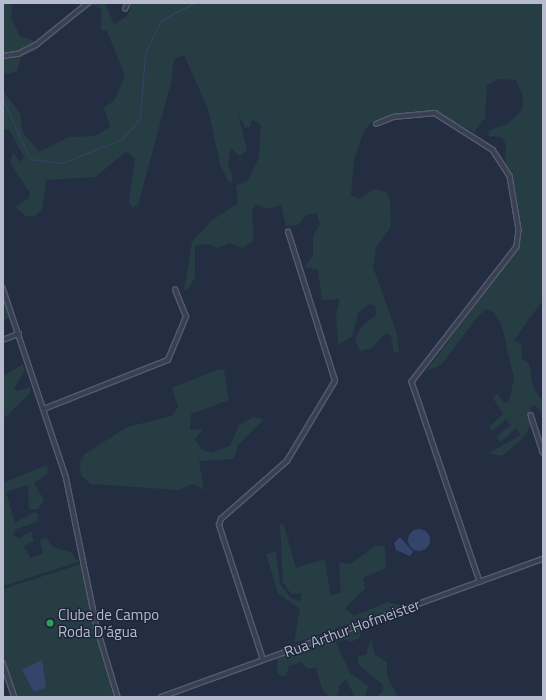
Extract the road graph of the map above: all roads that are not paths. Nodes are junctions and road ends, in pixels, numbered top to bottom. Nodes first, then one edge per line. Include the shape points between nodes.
1 (88, 3) edge
2 (128, 3) edge
3 (125, 9) dead end
4 (3, 56) edge
5 (376, 124) dead end
6 (288, 232) dead end
7 (3, 288) edge
8 (175, 290) dead end
9 (19, 334) junction
10 (3, 340) edge
11 (44, 409) junction
12 (530, 415) dead end
13 (543, 452) edge
14 (543, 560) edge
15 (480, 582) junction
16 (263, 660) junction
17 (3, 663) edge
18 (15, 697) edge
19 (118, 697) edge
20 (161, 697) edge

1 - 4 street via 36,46 18,54
2 - 3 street
5 - 15 street via 393,117 435,113 493,150 510,176 519,230 517,247 412,382
6 - 16 street via 335,381 287,461 221,519 219,525
7 - 9 street
8 - 11 street via 186,317 168,360
9 - 10 street
9 - 11 street
11 - 19 street via 66,476 97,627
12 - 13 street
14 - 15 street, Rua Arthur Hofmeister
15 - 16 street, Rua Arthur Hofmeister
16 - 20 street, Rua Arthur Hofmeister
17 - 18 street

